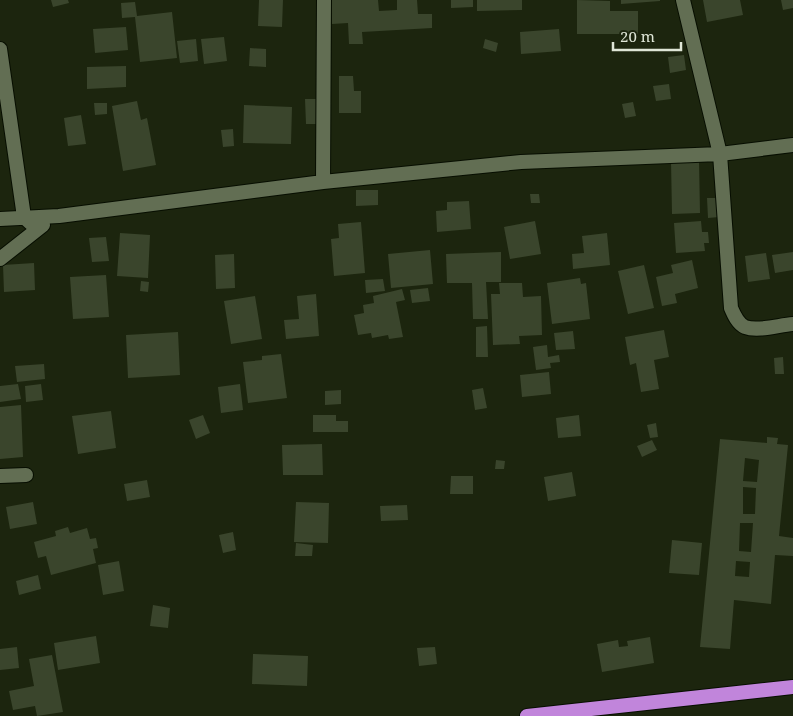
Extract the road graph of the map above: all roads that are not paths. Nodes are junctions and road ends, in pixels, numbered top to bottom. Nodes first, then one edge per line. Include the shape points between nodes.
1 (324, 0) edge
2 (682, 0) edge
3 (0, 49) edge
4 (793, 145) edge
5 (720, 154) junction
6 (323, 182) junction
7 (59, 216) junction
8 (24, 218) junction
9 (0, 219) edge
10 (36, 228) junction
11 (0, 259) edge
12 (793, 324) edge
13 (26, 475) dead end
14 (0, 476) edge
15 (793, 687) edge
16 (527, 716) edge

1 - 6 street
2 - 5 street
3 - 8 street
4 - 5 street
5 - 6 street via 521,162
5 - 12 street via 731,308 744,327
6 - 7 street
7 - 8 street
7 - 10 street
8 - 9 street
8 - 10 street
10 - 11 street
13 - 14 street
15 - 16 highway

